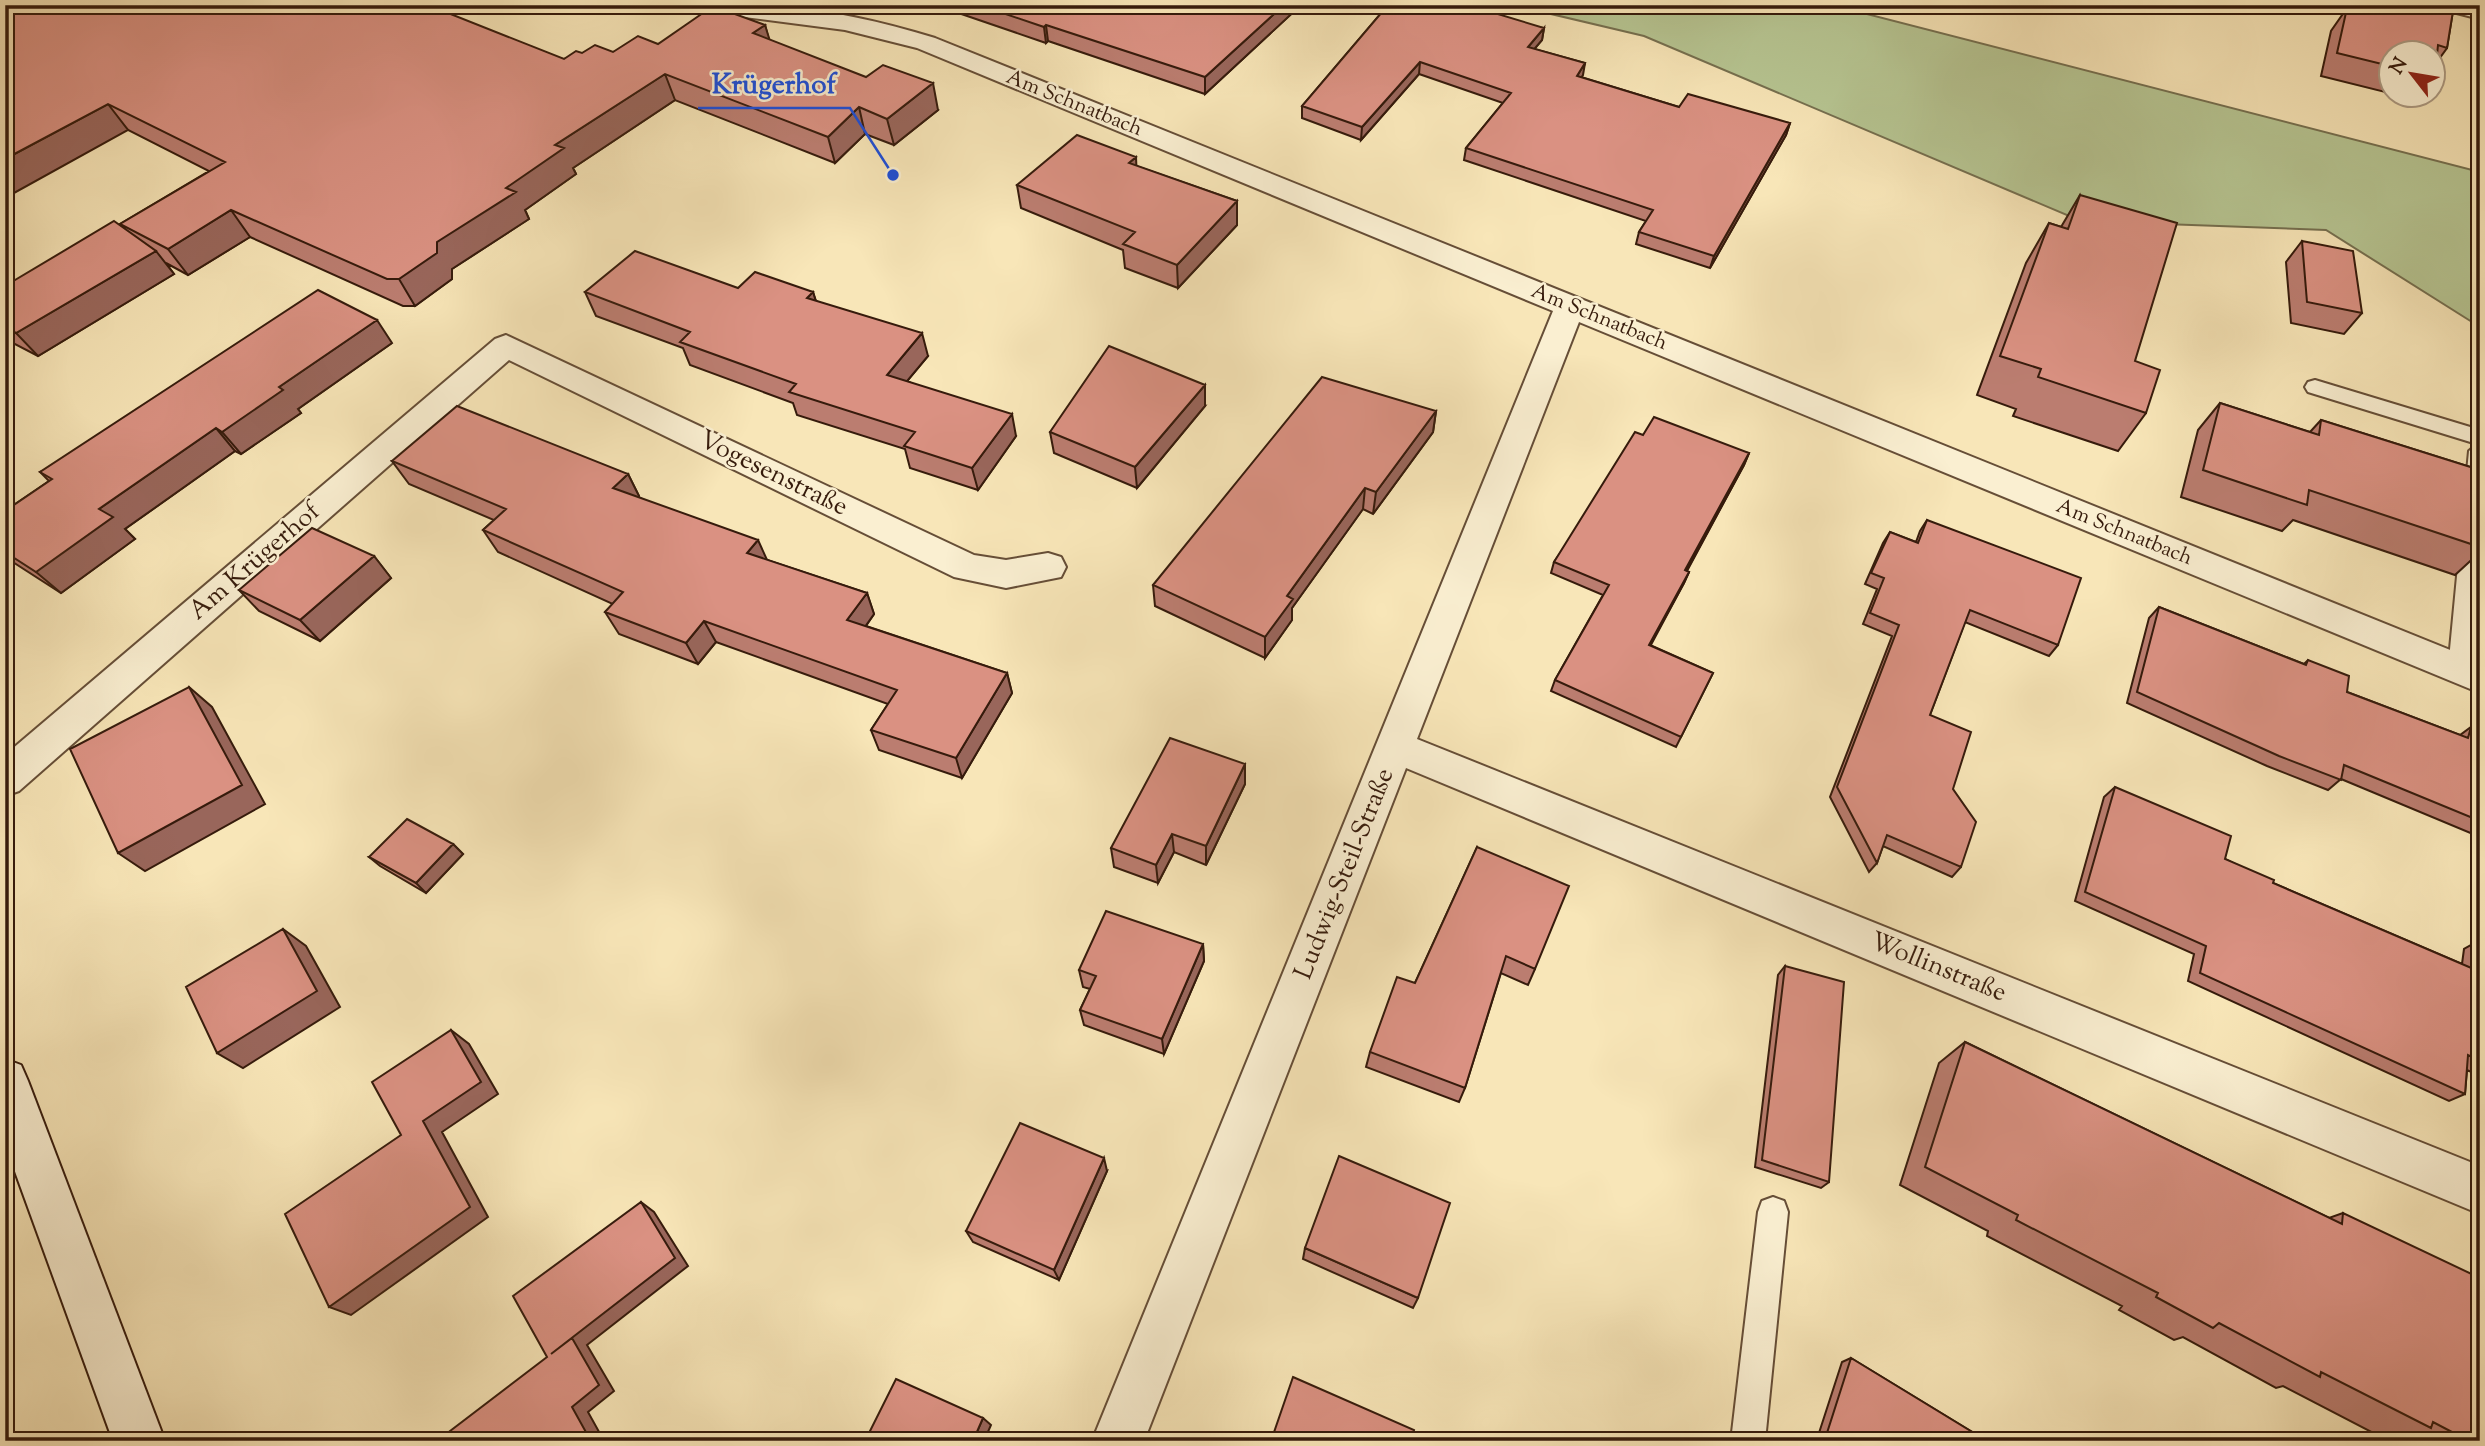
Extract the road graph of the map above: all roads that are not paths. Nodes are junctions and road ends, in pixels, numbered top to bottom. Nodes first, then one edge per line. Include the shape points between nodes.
1 (705, 5) edge
2 (2444, 5) edge
3 (2480, 14) edge
4 (1570, 307) junction
5 (506, 346) joint
6 (2315, 387) dead end
7 (2480, 438) edge
8 (2480, 451) edge
9 (1048, 567) dead end
10 (2470, 674) edge
11 (1396, 747) junction
12 (5, 779) edge
13 (5, 1081) edge
14 (2480, 1190) edge
15 (1773, 1212) dead end
16 (139, 1441) edge
17 (1118, 1441) edge
18 (1748, 1441) edge

1 - 4 street, Am Schnatbach via 842,22 926,43
2 - 3 lane
4 - 10 street, Am Schnatbach
4 - 11 street, Ludwig-Steil-Straße
5 - 9 street, Vogesenstraße via 967,567 1006,573
5 - 12 street, Am Krügerhof
6 - 7 lane
8 - 10 lane
11 - 14 street, Wollinstraße
11 - 17 street, Ludwig-Steil-Straße
13 - 16 street
15 - 18 lane

